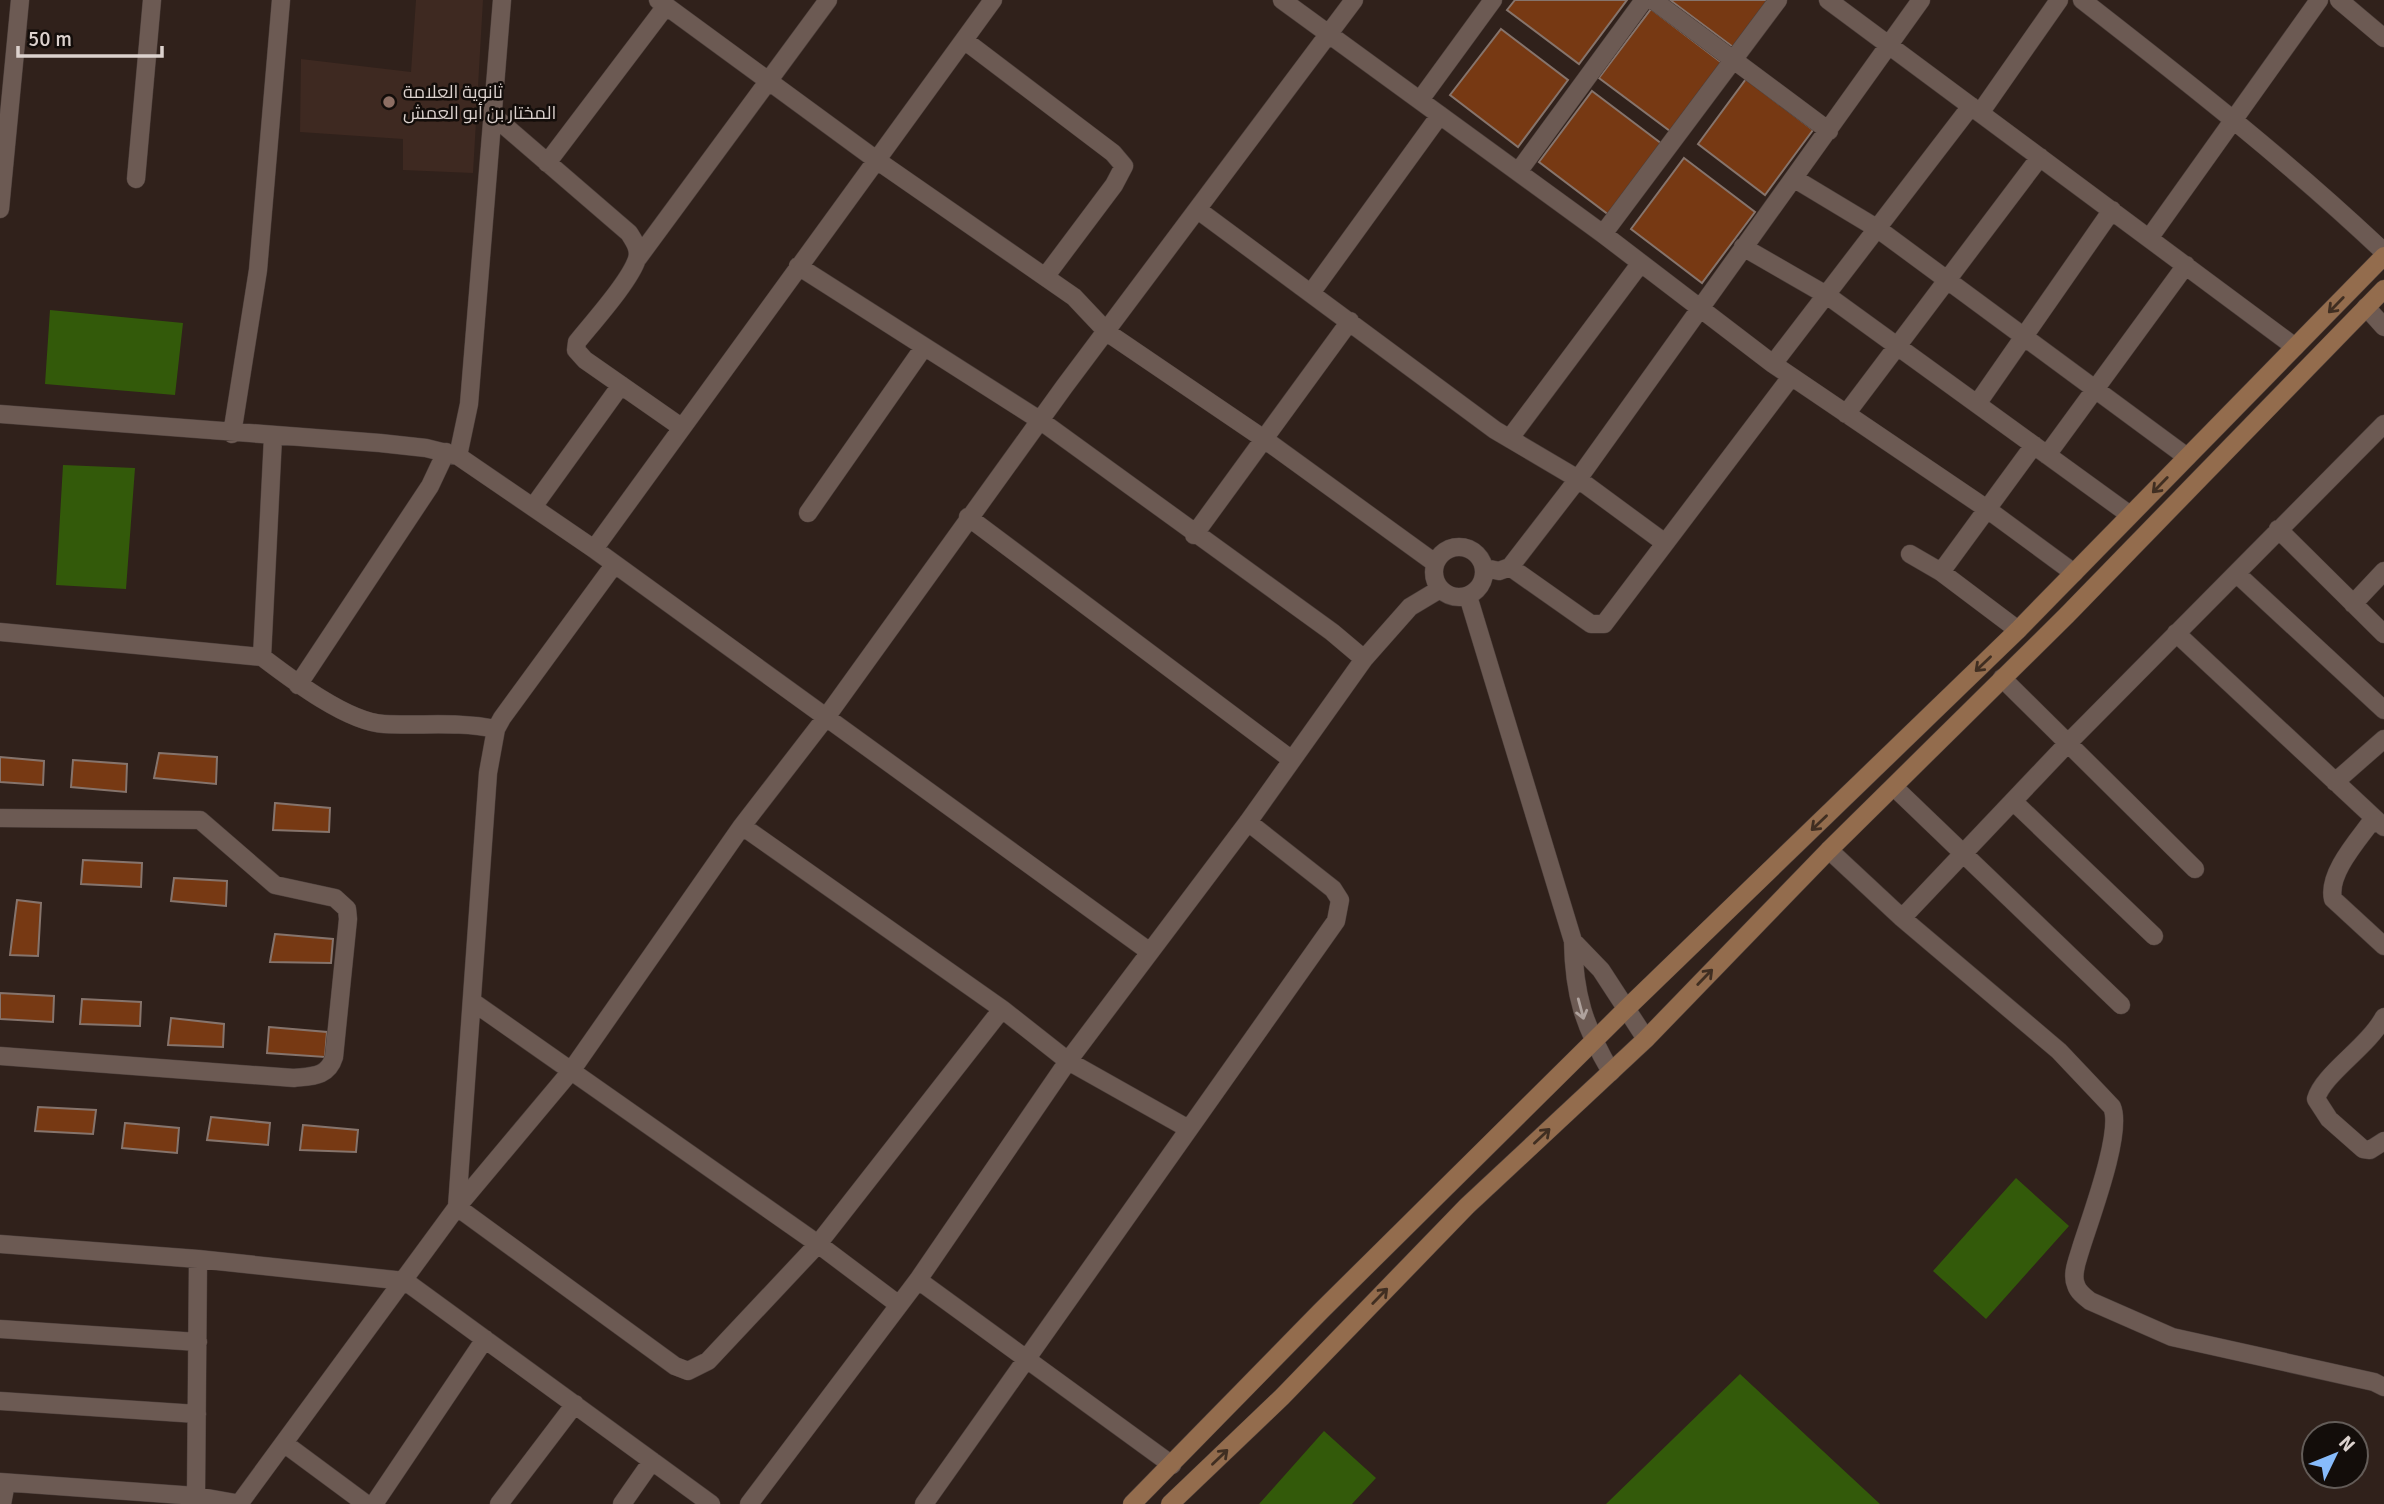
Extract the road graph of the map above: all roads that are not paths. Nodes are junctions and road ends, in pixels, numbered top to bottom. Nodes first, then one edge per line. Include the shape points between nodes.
1 (20, 0) edge
2 (152, 0) edge
3 (281, 0) edge
4 (502, 0) edge
5 (828, 0) edge
6 (993, 0) edge
7 (1282, 0) edge
8 (1354, 0) edge
9 (1493, 0) edge
10 (1644, 0) edge
11 (1653, 0) edge
12 (1778, 0) edge
13 (1828, 0) edge
14 (1921, 0) edge
15 (2059, 0) edge
16 (2082, 0) edge
17 (2319, 0) edge
18 (2339, 0) edge
19 (662, 3) edge
20 (1329, 32) junction
21 (2384, 38) edge
22 (964, 40) junction
23 (1890, 45) junction
24 (1735, 62) junction
25 (769, 81) junction
26 (1420, 100) junction
27 (1976, 110) junction
28 (491, 114) junction
29 (1440, 115) junction
30 (2233, 117) junction
31 (1829, 131) junction
32 (4, 134) edge
33 (2040, 157) junction
34 (875, 159) junction
35 (547, 163) junction
36 (1518, 172) junction
37 (136, 179) dead end
38 (1795, 179) junction
39 (0, 209) edge
40 (1198, 210) junction
41 (2112, 211) junction
42 (1878, 229) junction
43 (1603, 234) junction
44 (2150, 237) junction
45 (1743, 247) junction
46 (2384, 254) edge
47 (638, 258) junction
48 (1640, 264) junction
49 (2186, 265) junction
50 (798, 266) junction
51 (1045, 277) junction
52 (1948, 281) junction
53 (2384, 289) edge
54 (1311, 293) junction
55 (1828, 296) junction
56 (2366, 307) junction
57 (1698, 309) junction
58 (1350, 321) junction
59 (2384, 327) edge
60 (1108, 333) junction
61 (2024, 337) junction
62 (925, 347) junction
63 (1898, 347) junction
64 (2295, 347) junction
65 (1773, 364) junction
66 (1791, 377) junction
67 (621, 385) junction
68 (2096, 389) junction
69 (1977, 404) junction
70 (0, 414) edge
71 (1846, 414) junction
72 (1041, 421) junction
73 (2384, 424) edge
74 (681, 427) junction
75 (232, 434) junction
76 (274, 437) junction
77 (1510, 438) junction
78 (1264, 439) junction
79 (2040, 450) junction
80 (452, 454) junction
81 (2187, 457) junction
82 (1578, 479) junction
83 (533, 507) junction
84 (1987, 509) junction
85 (808, 513) dead end
86 (2130, 515) junction
87 (968, 517) junction
88 (2278, 529) junction
89 (1194, 535) junction
90 (1665, 542) junction
91 (594, 549) junction
92 (1910, 554) dead end
93 (1435, 563) junction
94 (614, 565) junction
95 (1510, 567) junction
96 (1485, 568) junction
97 (2384, 570) edge
98 (1941, 572) junction
99 (2074, 573) junction
100 (2237, 574) junction
101 (1440, 589) junction
102 (1468, 596) junction
103 (2353, 604) junction
104 (2018, 630) junction
105 (0, 632) edge
106 (2176, 633) junction
107 (2384, 634) edge
108 (262, 657) junction
109 (1364, 659) junction
110 (2002, 678) junction
111 (298, 685) junction
112 (2384, 710) edge
113 (827, 716) junction
114 (496, 729) junction
115 (2384, 738) edge
116 (2069, 743) junction
117 (1292, 760) junction
118 (2335, 782) junction
119 (1895, 788) junction
120 (2014, 802) junction
121 (0, 818) edge
122 (1248, 822) junction
123 (2379, 822) edge
124 (742, 826) junction
125 (1829, 850) junction
126 (1964, 855) junction
127 (2195, 869) dead end
128 (1902, 918) junction
129 (2154, 936) dead end
130 (1573, 941) junction
131 (2384, 946) edge
132 (1150, 952) junction
133 (473, 1002) junction
134 (2121, 1005) dead end
135 (1002, 1009) junction
136 (1626, 1009) junction
137 (2384, 1017) edge
138 (1646, 1039) junction
139 (1593, 1042) junction
140 (0, 1056) edge
141 (1068, 1061) junction
142 (571, 1071) junction
143 (1611, 1072) junction
144 (1187, 1128) junction
145 (2383, 1144) edge
146 (457, 1206) junction
147 (0, 1244) edge
148 (818, 1244) junction
149 (198, 1259) junction
150 (918, 1280) junction
151 (405, 1281) junction
152 (899, 1305) junction
153 (0, 1329) edge
154 (485, 1339) junction
155 (198, 1342) junction
156 (1027, 1360) junction
157 (2381, 1380) edge
158 (0, 1401) edge
159 (575, 1404) junction
160 (197, 1414) junction
161 (285, 1444) junction
162 (652, 1461) junction
163 (1172, 1465) junction
164 (3, 1482) edge
165 (196, 1496) junction
166 (2, 1504) edge
167 (240, 1504) edge
168 (366, 1504) edge
169 (374, 1504) edge
170 (499, 1504) edge
171 (622, 1504) edge
172 (711, 1504) edge
173 (749, 1504) edge
174 (924, 1504) edge
175 (1132, 1504) edge
176 (1171, 1504) edge

1 - 32 street
2 - 37 street
3 - 75 street via 258,270
4 - 28 street
5 - 25 street
6 - 22 street
7 - 20 street
8 - 20 street
9 - 26 street
10 - 36 street
11 - 24 street
12 - 24 street
13 - 23 street
14 - 23 street
15 - 27 street
16 - 30 street
17 - 30 street
18 - 21 street
19 - 25 street
19 - 35 street
20 - 26 street
20 - 40 street
22 - 34 street
22 - 51 street via 1114,153 1124,166
23 - 27 street
23 - 31 street
24 - 31 street
24 - 43 street
25 - 34 street
25 - 47 street
26 - 29 street
27 - 33 street
27 - 42 street
28 - 35 street
28 - 80 street via 469,404
29 - 36 street
29 - 54 street
30 - 44 street
30 - 46 street
31 - 38 street
32 - 39 street
33 - 41 street
33 - 52 street
34 - 50 street
34 - 51 street
35 - 47 street via 629,233
36 - 43 street
38 - 42 street
38 - 45 street
40 - 54 street
40 - 60 street
41 - 44 street
41 - 61 street
42 - 52 street
42 - 55 street
43 - 48 street
44 - 49 street
45 - 55 street
45 - 57 street
46 -> 64 main road
47 - 67 street via 576,350
48 - 57 street
48 - 77 street
49 - 64 street
49 - 68 street
50 - 62 street
50 - 74 street
51 - 60 street via 1074,297
52 - 61 street
52 - 63 street
53 - 56 main road
54 - 58 street
55 - 63 street
55 - 65 street
56 - 59 street
56 - 110 main road
57 - 65 street
57 - 82 street
58 - 77 street
58 - 78 street
60 - 72 street
60 - 78 street
61 - 68 street
61 - 69 street
62 - 72 street
62 - 85 street
63 - 69 street
63 - 71 street
64 - 81 main road
65 - 66 street
66 - 71 street
66 - 90 street
67 - 74 street
67 - 83 street
68 - 79 street
68 - 81 street
69 - 79 street
70 - 75 street
71 - 84 street
72 - 87 street
72 - 89 street
73 - 88 street
74 - 91 street
75 - 76 street
76 - 80 street via 380,443
76 - 108 street
77 - 82 street
78 - 89 street
78 - 93 street
79 - 84 street
79 - 86 street
80 - 83 street
80 - 111 street
81 -> 86 main road
82 - 90 street
82 - 95 street
83 - 91 street
84 - 98 street
84 - 99 street
86 - 99 main road
87 - 113 street
87 - 117 street
88 - 100 street
88 - 103 street
89 - 109 street
90 - 95 street via 1609,620 1596,626
91 - 94 street
92 - 98 street
93 - 96 street via 1443,552 1468,548 1479,555
93 - 101 street
94 - 113 street
94 - 114 street
95 - 96 street via 1499,571
96 - 102 street via 1478,590
97 - 103 street
98 - 104 street
99 - 104 main road
100 - 106 street
100 - 112 street
101 - 102 street via 1448,595
101 - 109 street via 1410,607
102 - 130 street
103 - 107 street
104 -> 136 main road
105 - 108 street
106 - 116 street
106 - 118 street
108 - 111 street
109 - 117 street
110 - 116 street
110 - 119 main road
111 - 114 street via 381,724 467,723
113 - 124 street
113 - 132 street
114 - 133 street via 488,773
115 - 118 street
116 - 120 street
116 - 127 street
117 - 122 street
118 - 123 street
119 - 125 main road
119 - 126 street
120 - 126 street
120 - 129 street
121 - 140 street via 200,820 275,885 335,898 347,909 348,919 334,1057 328,1069 317,1076
122 - 132 street
122 - 144 street via 1333,889 1340,911
123 - 131 street via 2335,878 2332,892 2333,899
124 - 135 street
124 - 142 street
125 - 128 street
138 -> 125 main road
126 - 128 street
126 - 134 street
128 - 157 street via 2060,1051 2112,1107 2115,1116 2109,1155 2076,1265 2076,1286 2082,1294 2172,1338
130 - 136 street via 1601,970
130 -> 139 street via 1574,982
132 - 141 street
133 - 142 street
133 - 146 street
135 - 141 street
135 - 148 street
136 - 138 street
136 - 139 main road
137 - 145 street via 2362,1048 2321,1086 2316,1099 2329,1119 2362,1149
138 - 143 main road
139 - 143 street
139 - 163 main road
141 - 144 street
141 - 150 street
142 - 146 street
142 - 148 street
176 -> 143 main road via 1467,1206
144 - 156 street
146 - 148 street via 688,1371 708,1362
146 - 151 street
147 - 149 street
148 - 152 street
149 - 151 street
149 - 155 street
150 - 152 street
150 - 156 street
151 - 154 street
151 - 161 street
152 - 173 street
153 - 155 street
154 - 159 street
154 - 169 street
155 - 160 street
156 - 163 street
156 - 174 street
158 - 160 street
159 - 162 street
159 - 170 street
160 - 165 street
161 - 167 street
161 - 168 street
162 - 171 street
162 - 172 street
163 - 175 main road
164 - 165 street
164 - 166 street
165 - 167 street

